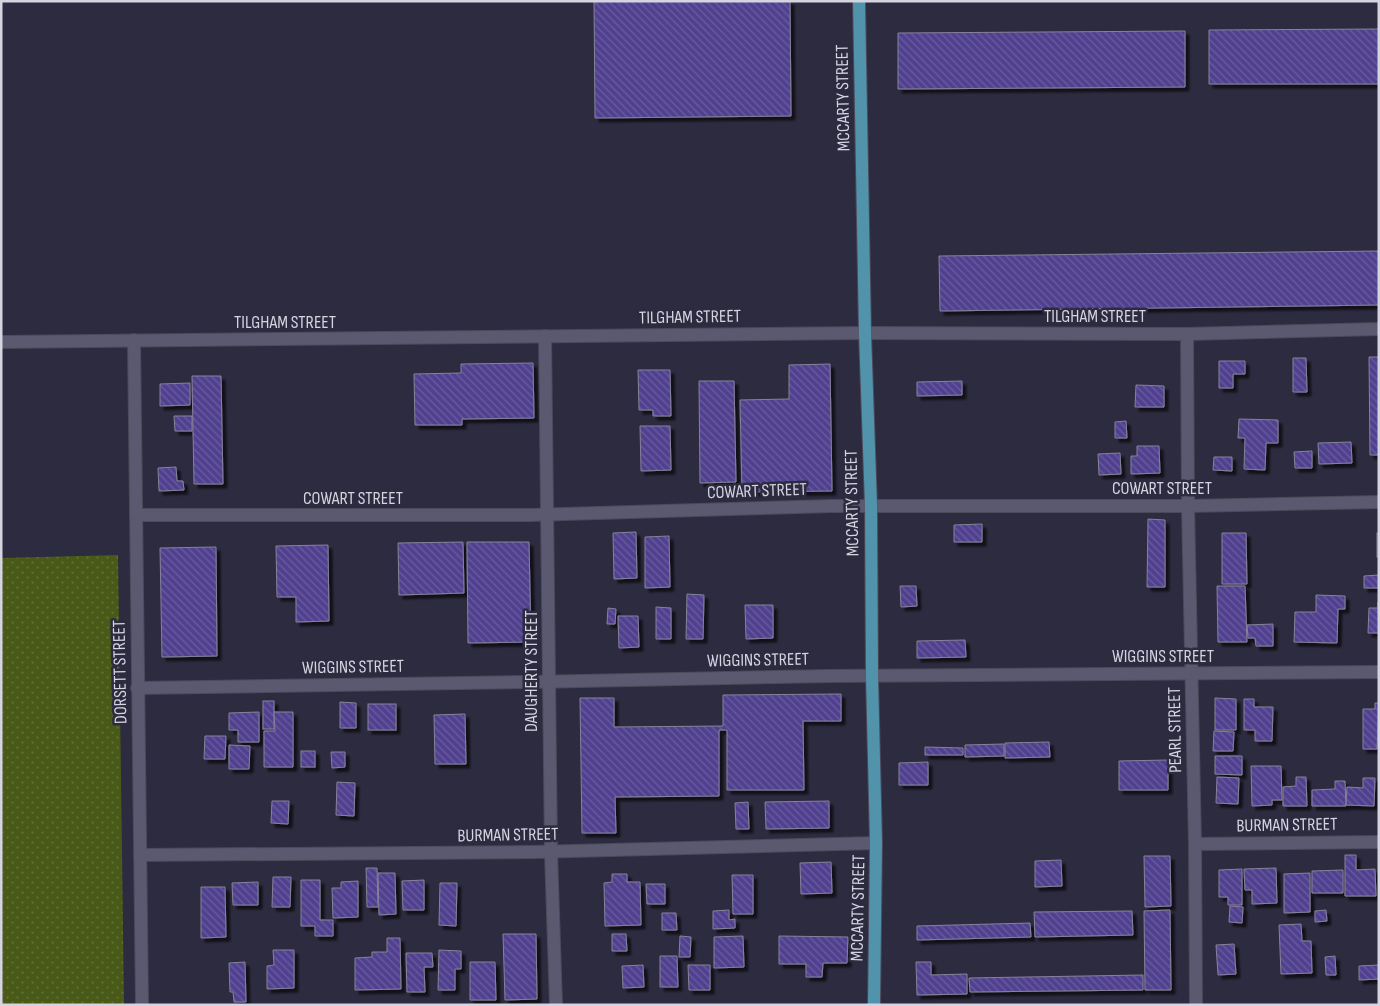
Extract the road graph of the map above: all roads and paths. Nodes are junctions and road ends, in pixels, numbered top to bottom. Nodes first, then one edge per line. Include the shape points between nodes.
1 (858, 1) edge
2 (1379, 329) edge
3 (865, 333) junction
4 (1187, 334) junction
5 (545, 336) junction
6 (134, 340) junction
7 (1, 342) edge
8 (1379, 502) edge
9 (871, 506) junction
10 (1188, 506) junction
11 (136, 515) junction
12 (547, 515) junction
13 (1379, 672) edge
14 (1191, 673) junction
15 (872, 676) junction
16 (548, 682) junction
17 (137, 688) junction
18 (1379, 842) edge
19 (876, 843) junction
20 (1195, 844) junction
21 (550, 852) junction
22 (140, 855) junction
23 (142, 1005) edge
24 (556, 1005) edge
25 (874, 1005) edge
26 (1196, 1005) edge

1 - 3 main road, MCCARTY STREET
2 - 4 street, TILGHAM STREET
3 - 4 street, TILGHAM STREET
3 - 5 street, TILGHAM STREET
3 - 9 main road, MCCARTY STREET
4 - 10 street, PEARL STREET
5 - 6 street, TILGHAM STREET
5 - 12 street, DAUGHERTY STREET
6 - 7 street, TILGHAM STREET
6 - 11 street, DORSETT STREET
8 - 10 street, COWART STREET
9 - 10 street, COWART STREET
9 - 12 street, COWART STREET
9 - 15 main road, MCCARTY STREET
10 - 14 street, PEARL STREET
11 - 12 street, COWART STREET
11 - 17 street, DORSETT STREET
12 - 16 street, DAUGHERTY STREET
13 - 14 street, WIGGINS STREET
14 - 15 street, WIGGINS STREET
14 - 20 street, PEARL STREET
15 - 16 street, WIGGINS STREET
15 - 19 main road, MCCARTY STREET
16 - 17 street, WIGGINS STREET
16 - 21 street, DAUGHERTY STREET
17 - 22 street, DORSETT STREET
18 - 20 street, BURMAN STREET
19 - 21 street, BURMAN STREET
19 - 25 main road, MCCARTY STREET
20 - 26 street, PEARL STREET
21 - 22 street, BURMAN STREET
21 - 24 street, DAUGHERTY STREET
22 - 23 street, DORSETT STREET

